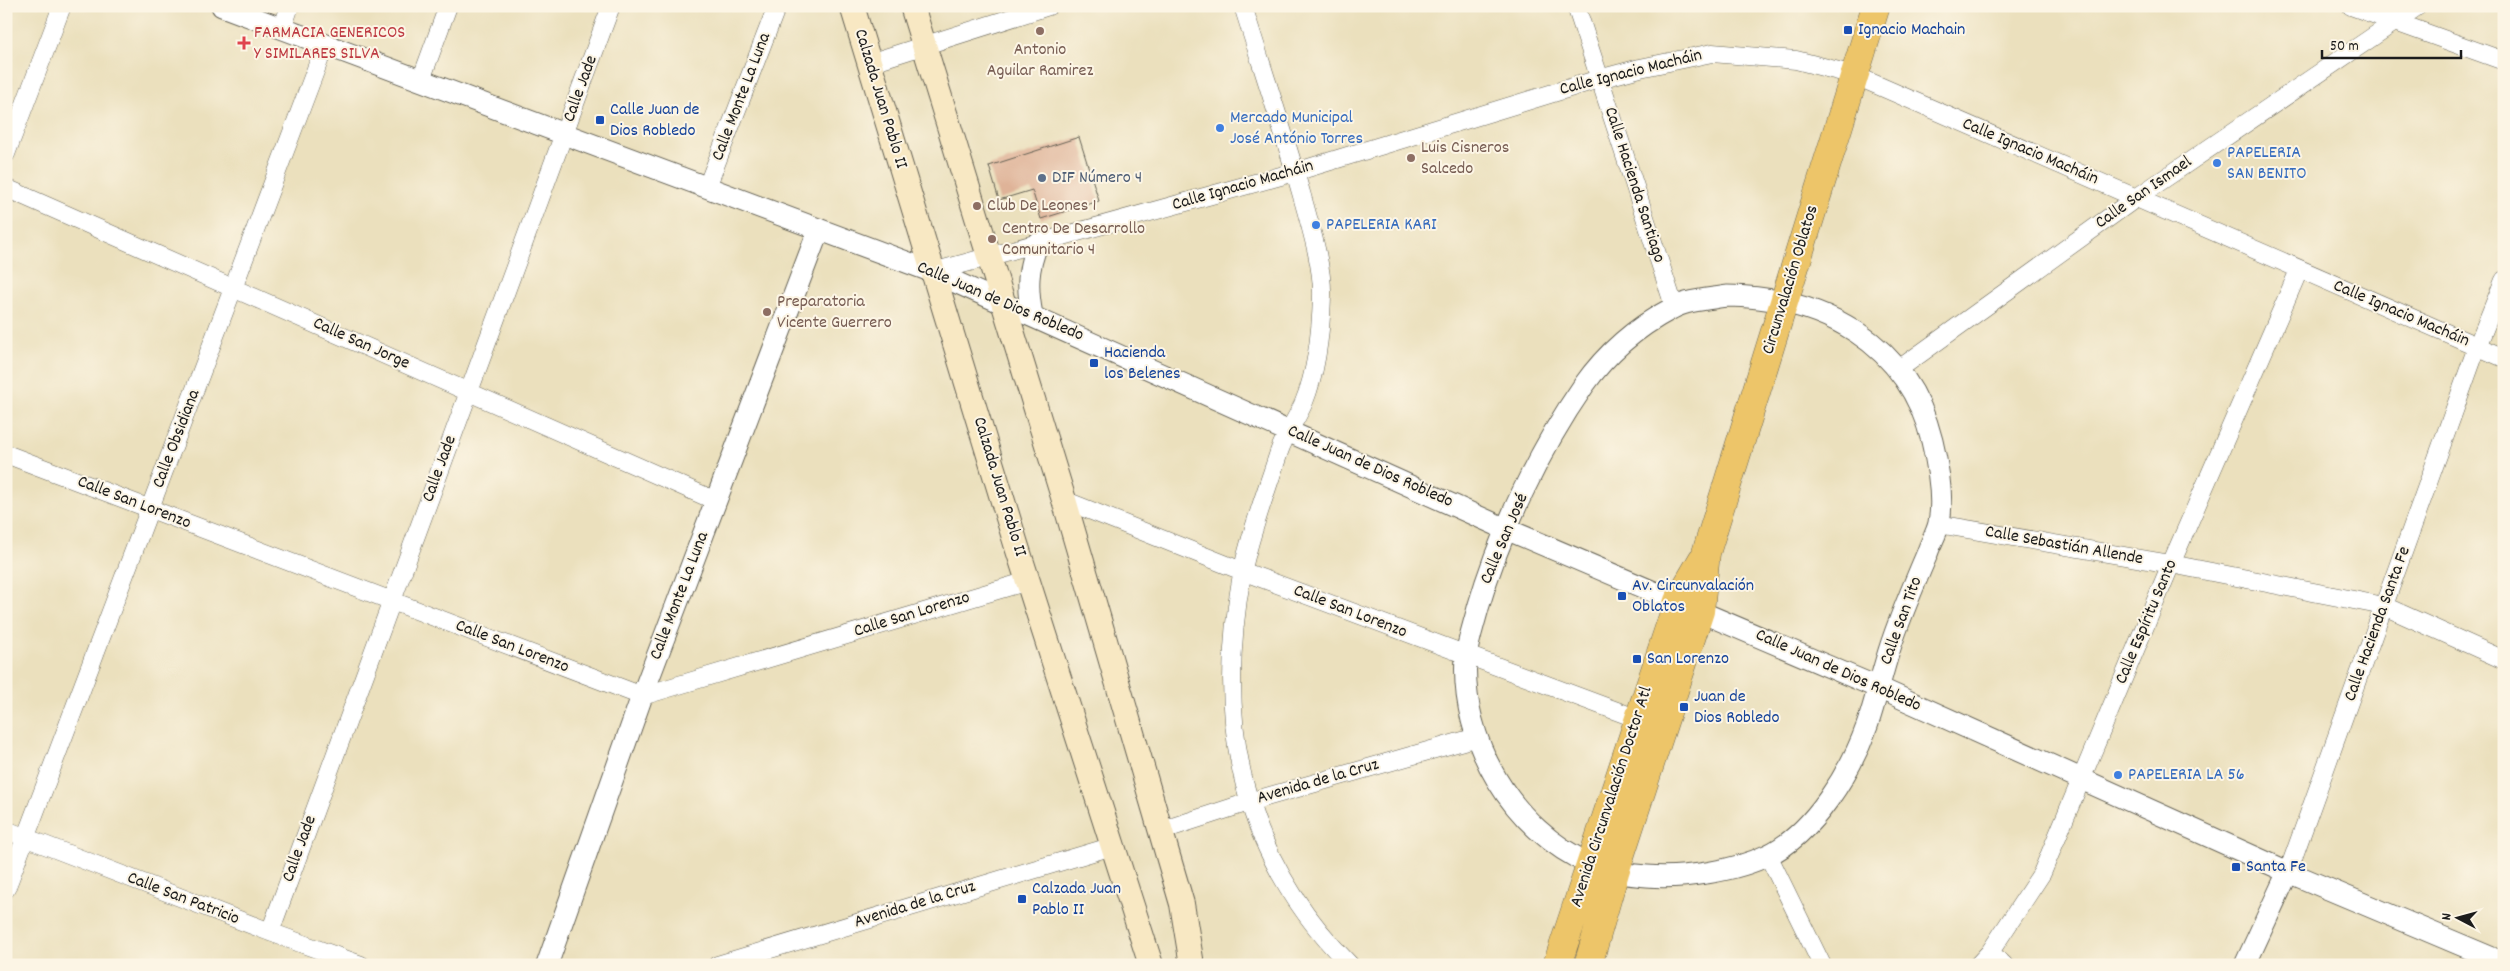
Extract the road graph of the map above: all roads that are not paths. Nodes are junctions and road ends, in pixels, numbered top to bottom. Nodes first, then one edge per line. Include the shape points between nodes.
1 (62, 6) edge
2 (222, 6) edge
3 (290, 6) edge
4 (448, 6) edge
5 (611, 6) edge
6 (777, 6) edge
7 (852, 6) edge
8 (912, 6) edge
9 (1050, 6) edge
10 (1243, 6) edge
11 (1576, 6) edge
12 (1876, 6) edge
13 (2351, 6) edge
14 (2418, 6) edge
15 (2395, 22) junction
16 (282, 29) junction
17 (325, 45) junction
18 (924, 46) junction
19 (2504, 61) edge
20 (869, 63) junction
21 (1854, 75) junction
22 (1599, 79) junction
23 (421, 80) junction
24 (564, 134) junction
25 (6, 154) edge
26 (1295, 172) junction
27 (707, 187) junction
28 (6, 188) edge
29 (2136, 198) junction
30 (819, 228) junction
31 (1038, 243) junction
32 (989, 257) junction
33 (2299, 270) junction
34 (933, 272) junction
35 (2504, 280) edge
36 (234, 288) junction
37 (1785, 301) junction
38 (1002, 302) junction
39 (1674, 306) junction
40 (1032, 315) junction
41 (2478, 347) junction
42 (2504, 358) edge
43 (1899, 369) junction
44 (469, 392) junction
45 (1289, 430) junction
46 (6, 454) edge
47 (716, 500) junction
48 (1064, 500) junction
49 (150, 509) junction
50 (1938, 524) junction
51 (1506, 529) junction
52 (2171, 564) junction
53 (1242, 571) junction
54 (1028, 581) junction
55 (392, 601) junction
56 (1689, 606) junction
57 (2384, 606) junction
58 (1466, 655) junction
59 (2504, 660) edge
60 (1879, 688) junction
61 (642, 696) junction
62 (1638, 719) junction
63 (1477, 737) junction
64 (2081, 780) junction
65 (1249, 802) junction
66 (6, 830) edge
67 (1160, 831) junction
68 (26, 838) junction
69 (1113, 846) junction
70 (1768, 855) junction
71 (1602, 868) junction
72 (2288, 872) junction
73 (6, 889) edge
74 (1182, 904) junction
75 (270, 932) junction
76 (1984, 959) edge
77 (2504, 963) edge
78 (361, 965) edge
79 (547, 965) edge
80 (717, 965) edge
81 (1151, 965) edge
82 (1192, 965) edge
83 (1205, 965) edge
84 (1350, 965) edge
85 (1557, 965) edge
86 (1588, 965) edge
87 (1822, 965) edge
88 (2004, 965) edge
89 (2245, 965) edge

1 - 25 street
2 - 16 street, Calle Juan de Dios Robledo
3 - 16 street
4 - 23 street
5 - 24 street, Calle Jade
6 - 27 street, Calle Monte La Luna
7 - 20 main road, Calzada Juan Pablo II
8 - 18 main road
9 - 18 street
10 - 26 street
11 - 22 street, Calle Hacienda Santiago
12 - 21 main road, Circunvalación Oblatos
13 - 15 street
14 - 15 street, Calle San Ismael
15 - 19 street
15 - 29 street, Calle San Ismael
16 - 17 street, Calle Juan de Dios Robledo
17 - 23 street, Calle Juan de Dios Robledo
17 - 36 street, Calle Obsidiana
18 - 20 street
18 - 32 main road
20 - 34 main road, Calzada Juan Pablo II
21 - 22 street, Calle Ignacio Macháin via 1796,60 1712,53
21 - 29 street, Calle Ignacio Macháin
21 - 37 main road, Circunvalación Oblatos
22 - 26 street, Calle Ignacio Macháin
22 - 39 street, Calle Hacienda Santiago
23 - 24 street, Calle Juan de Dios Robledo
24 - 27 street, Calle Juan de Dios Robledo
24 - 44 street, Calle Jade
26 - 31 street, Calle Ignacio Macháin
26 - 45 street via 1312,233 1322,294 1317,350 1304,401
27 - 30 street, Calle Juan de Dios Robledo
28 - 36 street, Calle San Jorge
29 - 33 street, Calle Ignacio Macháin
29 - 43 street, Calle San Ismael
30 - 34 street, Calle Juan de Dios Robledo
30 - 47 street, Calle Monte La Luna
31 - 32 street, Calle Ignacio Macháin
31 - 40 street via 1028,278
32 - 34 street, Calle Ignacio Macháin
32 - 38 main road
33 - 41 street, Calle Ignacio Macháin
33 - 52 street, Calle Espíritu Santo
34 - 38 street, Calle Juan de Dios Robledo
34 - 54 main road, Calzada Juan Pablo II
35 - 41 street, Calle Hacienda Santa Fe
36 - 44 street, Calle San Jorge
36 - 49 street, Calle Obsidiana
37 - 39 street, Calle San José via 1727,296
37 - 43 street, Calle San Tito via 1820,312 1848,326 1872,342
37 - 56 main road, Circunvalación Oblatos
38 - 40 street, Calle Juan de Dios Robledo
38 - 48 main road
39 - 51 street, Calle San José via 1633,334 1585,384 1542,456
40 - 45 street, Calle Juan de Dios Robledo
41 - 42 street, Calle Ignacio Macháin
41 - 57 street, Calle Hacienda Santa Fe
43 - 50 street, Calle San Tito via 1917,397 1929,428 1940,492
44 - 47 street, Calle San Jorge
44 - 55 street, Calle Jade
45 - 51 street, Calle Juan de Dios Robledo
45 - 53 street
46 - 49 street, Calle San Lorenzo
47 - 61 street, Calle Monte La Luna
48 - 53 street, Calle San Lorenzo
48 - 67 main road
49 - 55 street, Calle San Lorenzo
49 - 68 street, Calle Obsidiana
50 - 52 street, Calle Sebastián Allende
50 - 60 street, Calle San Tito via 1893,638
51 - 56 street, Calle Juan de Dios Robledo
51 - 58 street, Calle San José via 1483,591
52 - 57 street, Calle Sebastián Allende
52 - 64 street, Calle Espíritu Santo
53 - 58 street, Calle San Lorenzo
53 - 65 street via 1230,680 1236,749
54 - 61 street, Calle San Lorenzo
54 - 69 main road, Calzada Juan Pablo II
55 - 61 street, Calle San Lorenzo
55 - 75 street, Calle Jade
56 - 60 street, Calle Juan de Dios Robledo
56 - 62 main road, Avenida Circunvalación Doctor Atl
56 - 71 main road, Avenida Circunvalación Doctor Atl
57 - 59 street, Calle Sebastián Allende
57 - 72 street, Calle Hacienda Santa Fe
58 - 62 street, Calle San Lorenzo
58 - 63 street, Calle San José
60 - 64 street, Calle Juan de Dios Robledo
60 - 70 street, Calle San Tito via 1866,729 1829,800 1789,841
61 - 79 street, Calle Monte La Luna
62 - 71 main road, Avenida Circunvalación Doctor Atl
63 - 65 street, Avenida de la Cruz
63 - 71 street, Calle San José via 1489,766 1523,817 1548,840
64 - 72 street, Calle Juan de Dios Robledo
64 - 76 street, Calle Espíritu Santo via 2042,873
65 - 67 street, Avenida de la Cruz
65 - 84 street via 1261,835 1296,901 1327,942
66 - 68 street, Calle San Patricio
67 - 74 main road
68 - 73 street, Calle Obsidiana
68 - 75 street, Calle San Patricio
69 - 80 street, Avenida de la Cruz
69 - 81 main road, Calzada Juan Pablo II
70 - 71 street, Calle San Tito via 1695,875 1650,877
70 - 87 street
71 - 85 main road, Avenida Circunvalación Doctor Atl
71 - 86 main road, Avenida Circunvalación Doctor Atl
72 - 77 street, Calle Juan de Dios Robledo
72 - 89 street, Calle Hacienda Santa Fe
74 - 82 main road
74 - 83 street
75 - 78 street, Calle San Patricio
76 - 88 street

